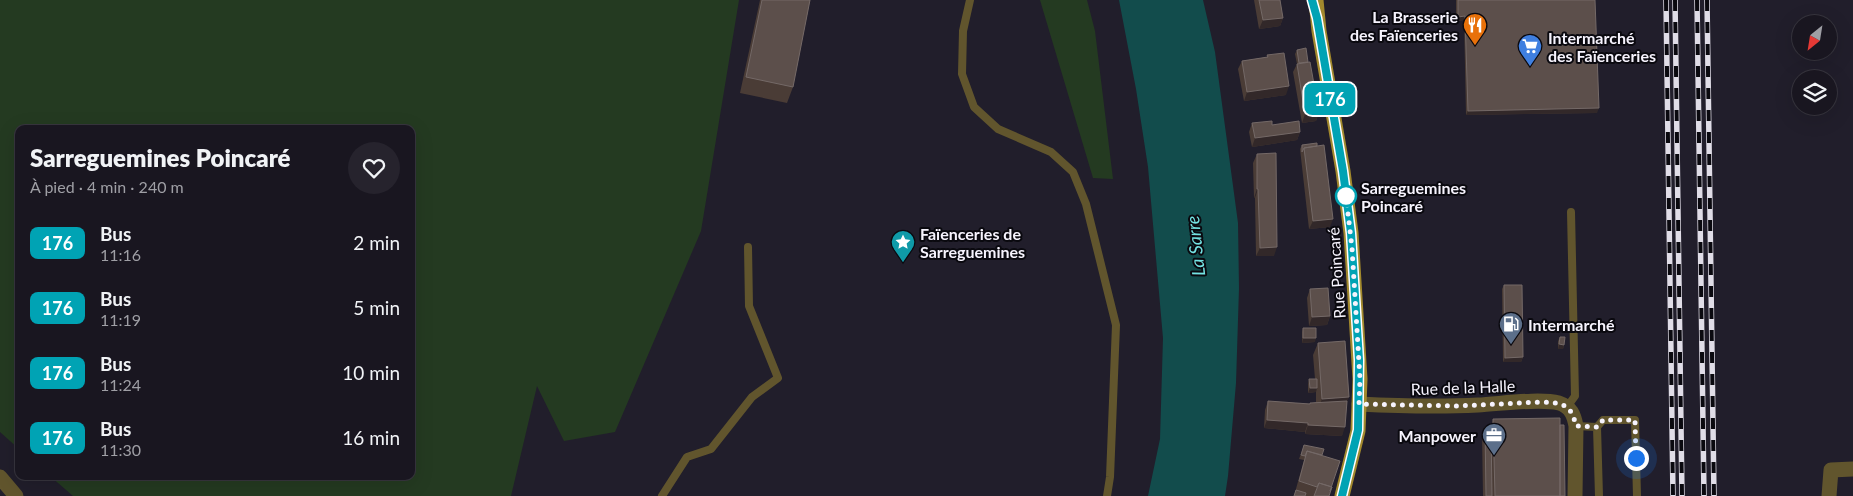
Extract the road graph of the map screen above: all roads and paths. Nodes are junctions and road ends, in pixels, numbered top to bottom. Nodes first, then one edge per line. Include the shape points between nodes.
1 (970, 0) edge
2 (1314, 0) edge
3 (1571, 212) dead end
4 (748, 247) dead end
5 (1359, 404) junction
6 (1567, 407) junction
7 (1576, 426) junction
8 (1598, 427) junction
9 (1853, 470) edge
10 (0, 477) edge
11 (16, 496) edge
12 (662, 496) edge
13 (1107, 496) edge
14 (1342, 496) edge
15 (1576, 496) edge
16 (1599, 496) edge
17 (1637, 496) edge
18 (1829, 496) edge

1 - 13 lane via 963,31 962,74 974,107 998,129 1052,152 1073,172 1086,204 1116,325
2 - 5 main road, Rue Poincaré via 1351,233
3 - 6 lane via 1575,396
4 - 12 lane via 749,306 778,378 752,397 711,449 687,457
5 - 6 street, Rue de la Halle via 1457,406 1541,402
5 - 14 main road, Rue Poincaré via 1358,430
6 - 7 street via 1574,415
7 - 8 lane
7 - 15 street
8 - 16 lane
8 - 17 lane via 1603,420 1635,420
9 - 18 street via 1831,470
10 - 11 street

